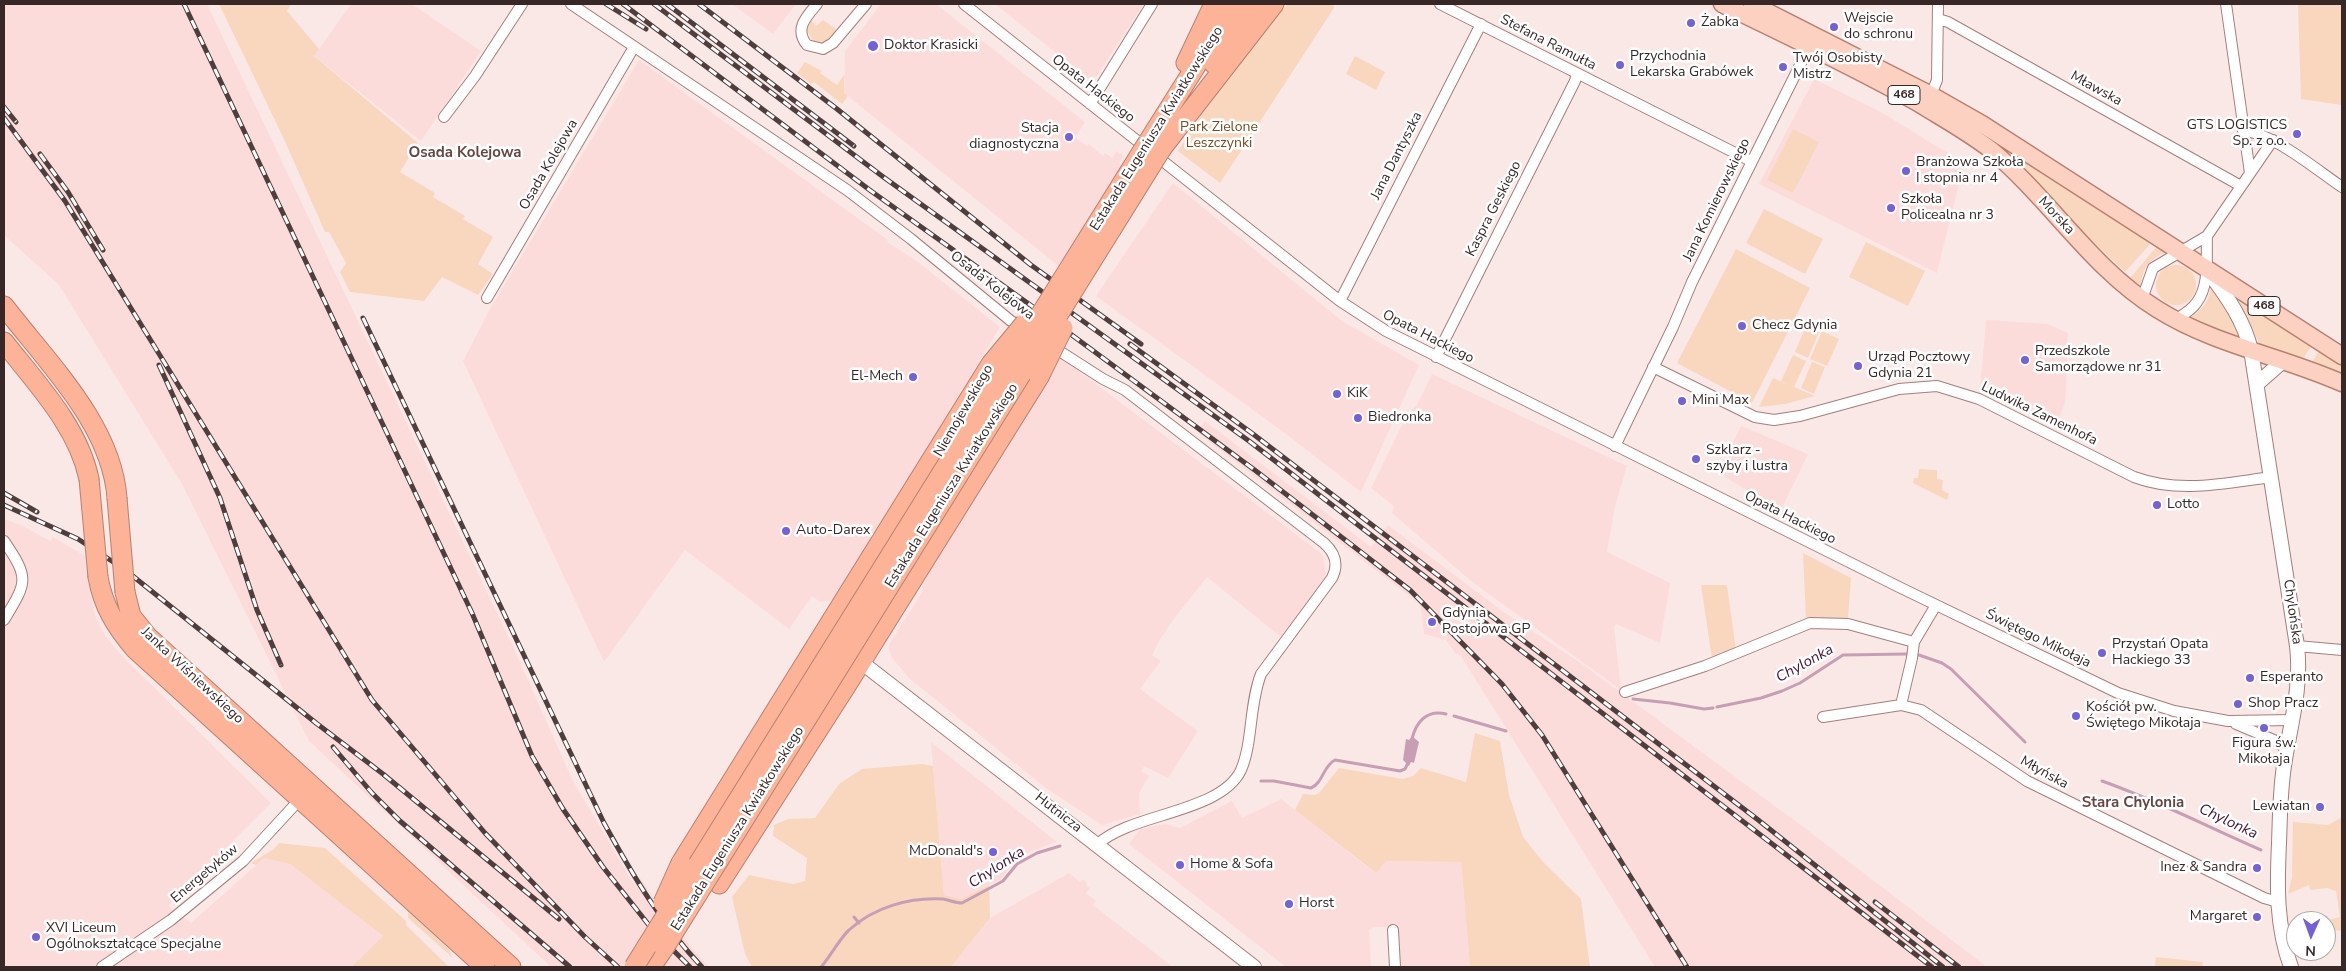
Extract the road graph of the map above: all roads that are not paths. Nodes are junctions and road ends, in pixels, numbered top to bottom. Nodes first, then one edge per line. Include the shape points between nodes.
1 (522, 4) edge
2 (571, 4) edge
3 (817, 4) edge
4 (866, 4) edge
5 (964, 4) edge
6 (1152, 4) edge
7 (1214, 4) edge
8 (1235, 4) edge
9 (1252, 4) edge
10 (1274, 4) edge
11 (1440, 4) edge
12 (1722, 4) edge
13 (1752, 4) edge
14 (1938, 4) edge
15 (2226, 4) edge
16 (1938, 19) junction
17 (1481, 24) junction
18 (634, 46) junction
19 (1809, 47) junction
20 (1577, 74) junction
21 (1931, 95) junction
22 (1090, 104) junction
23 (444, 117) dead end
24 (2243, 131) junction
25 (2273, 140) junction
26 (1155, 145) junction
27 (1751, 161) junction
28 (2250, 174) junction
29 (2241, 186) junction
30 (2342, 187) edge
31 (2207, 236) junction
32 (2180, 251) junction
33 (1093, 261) junction
34 (1074, 262) junction
35 (2207, 269) junction
36 (487, 298) dead end
37 (2142, 299) junction
38 (1340, 301) junction
39 (4, 306) edge
40 (2175, 320) junction
41 (1036, 336) junction
42 (4, 342) edge
43 (2252, 350) junction
44 (2342, 356) edge
45 (1436, 357) junction
46 (2283, 361) junction
47 (1653, 367) junction
48 (2258, 383) junction
49 (2342, 383) edge
50 (1615, 446) junction
51 (2272, 477) junction
52 (4, 541) edge
53 (1936, 605) junction
54 (840, 607) junction
55 (4, 620) edge
56 (879, 632) junction
57 (823, 635) junction
58 (1914, 642) junction
59 (2297, 646) junction
60 (2342, 650) edge
61 (861, 662) junction
62 (1625, 692) dead end
63 (1901, 705) junction
64 (1823, 717) dead end
65 (2293, 720) junction
66 (2228, 721) junction
67 (2287, 749) junction
68 (306, 793) junction
69 (1098, 844) junction
70 (2278, 902) junction
71 (1393, 930) dead end
72 (664, 948) junction
73 (479, 962) edge
74 (102, 967) edge
75 (511, 967) edge
76 (634, 967) edge
77 (651, 967) edge
78 (1254, 967) edge
79 (1395, 967) edge
80 (2291, 967) edge

1 - 23 street
2 - 18 street, Osada Kolejowa
3 - 4 street via 803,20 801,33 807,45 818,50 829,48
5 - 22 street, Opata Hackiego
6 - 22 street
7 - 26 highway
8 - 26 highway, Estakada Eugeniusza Kwiatkowskiego
9 - 26 highway, Estakada Eugeniusza Kwiatkowskiego
10 - 26 highway
11 - 17 street, Stefana Ramułta
12 - 19 main road, Morska / 468
13 - 21 main road, 468
14 - 16 street
15 - 24 street
16 - 21 street via 1937,80
16 - 29 street, Mławska
17 - 20 street, Stefana Ramułta
17 - 38 street, Jana Dantyszka
18 - 36 street, Osada Kolejowa
18 - 41 street, Osada Kolejowa via 847,190 1011,321
19 - 27 street, Jana Komierowskiego
19 - 37 main road, Morska / 468 via 1898,92 1991,151 2115,278
20 - 27 street, Stefana Ramułta
20 - 45 street, Kaspra Geskiego
21 - 32 main road, 468 via 1982,124
22 - 38 street, Opata Hackiego
24 - 25 street
24 - 28 street
25 - 28 street
25 - 30 street
26 - 33 highway, Estakada Eugeniusza Kwiatkowskiego, bridge
26 - 34 highway, Estakada Eugeniusza Kwiatkowskiego, bridge
27 - 47 street, Jana Komierowskiego
28 - 29 street
29 - 31 street
31 - 32 street
31 - 35 street
32 - 35 main road, 468
32 - 37 street via 2153,268
33 - 56 highway, bridge via 1039,377
33 - 72 highway, Estakada Eugeniusza Kwiatkowskiego, bridge
34 - 54 highway, bridge via 991,364
34 - 76 highway, Estakada Eugeniusza Kwiatkowskiego, bridge
35 - 40 street via 2201,296
35 - 43 street, Chylońska via 2233,306
35 - 44 main road, 468
37 - 40 main road, Morska / 468
38 - 45 street, Opata Hackiego via 1386,331
39 - 68 highway, Janka Wiśniewskiego, bridge via 93,423 110,459 117,498 125,592 131,616 148,638
40 - 43 main road, Morska / 468 via 2215,339
41 - 54 street, Niemojewskiego via 1014,346 995,390 875,582
41 - 56 street, Niemojewskiego via 1036,360 1008,398 888,590
41 - 69 street, Osada Kolejowa via 1102,379 1125,390 1324,543 1335,557 1336,569 1332,578 1261,674 1254,692 1244,759 1235,780 1199,803 1124,827
42 - 68 highway, Janka Wiśniewskiego, bridge via 70,430 81,453 88,479 98,576 107,609 116,626 136,650
43 - 46 main road, Morska / 468
43 - 48 street, Chylońska
45 - 50 street, Opata Hackiego
46 - 48 street
46 - 49 main road, Morska / 468
47 - 50 street
47 - 51 street, Ludwika Zamenhofa via 1763,419 1800,416 1908,387 1937,386 1979,399 2152,483 2186,487
48 - 51 street, Chylońska
50 - 53 street, Opata Hackiego
51 - 59 street, Chylońska
52 - 55 street via 24,578 20,594
53 - 58 street
53 - 66 street, Świętego Mikołaja via 2118,693 2174,711
54 - 57 highway
56 - 61 highway
57 - 61 street, Hutnicza via 846,640
57 - 76 highway, bridge via 681,863
58 - 62 street via 1848,624 1810,623 1705,666
58 - 63 street
59 - 60 street
59 - 65 street, Chylońska via 2298,688
61 - 69 street, Hutnicza
61 - 72 highway, bridge via 729,871
63 - 64 street, Młyńska
63 - 70 street, Młyńska via 1921,710 2053,795
65 - 66 street, Świętego Mikołaja
65 - 67 street, Chylońska
66 - 67 street, Świętego Mikołaja via 2274,740
67 - 70 street, Chylońska via 2281,786
68 - 73 highway, Janka Wiśniewskiego
68 - 74 street, Energetyków via 244,862 171,920
69 - 78 street, Hutnicza
70 - 80 street, Chylońska via 2281,934
71 - 79 street
72 - 77 highway, Estakada Eugeniusza Kwiatkowskiego
73 - 75 highway, Janka Wiśniewskiego

